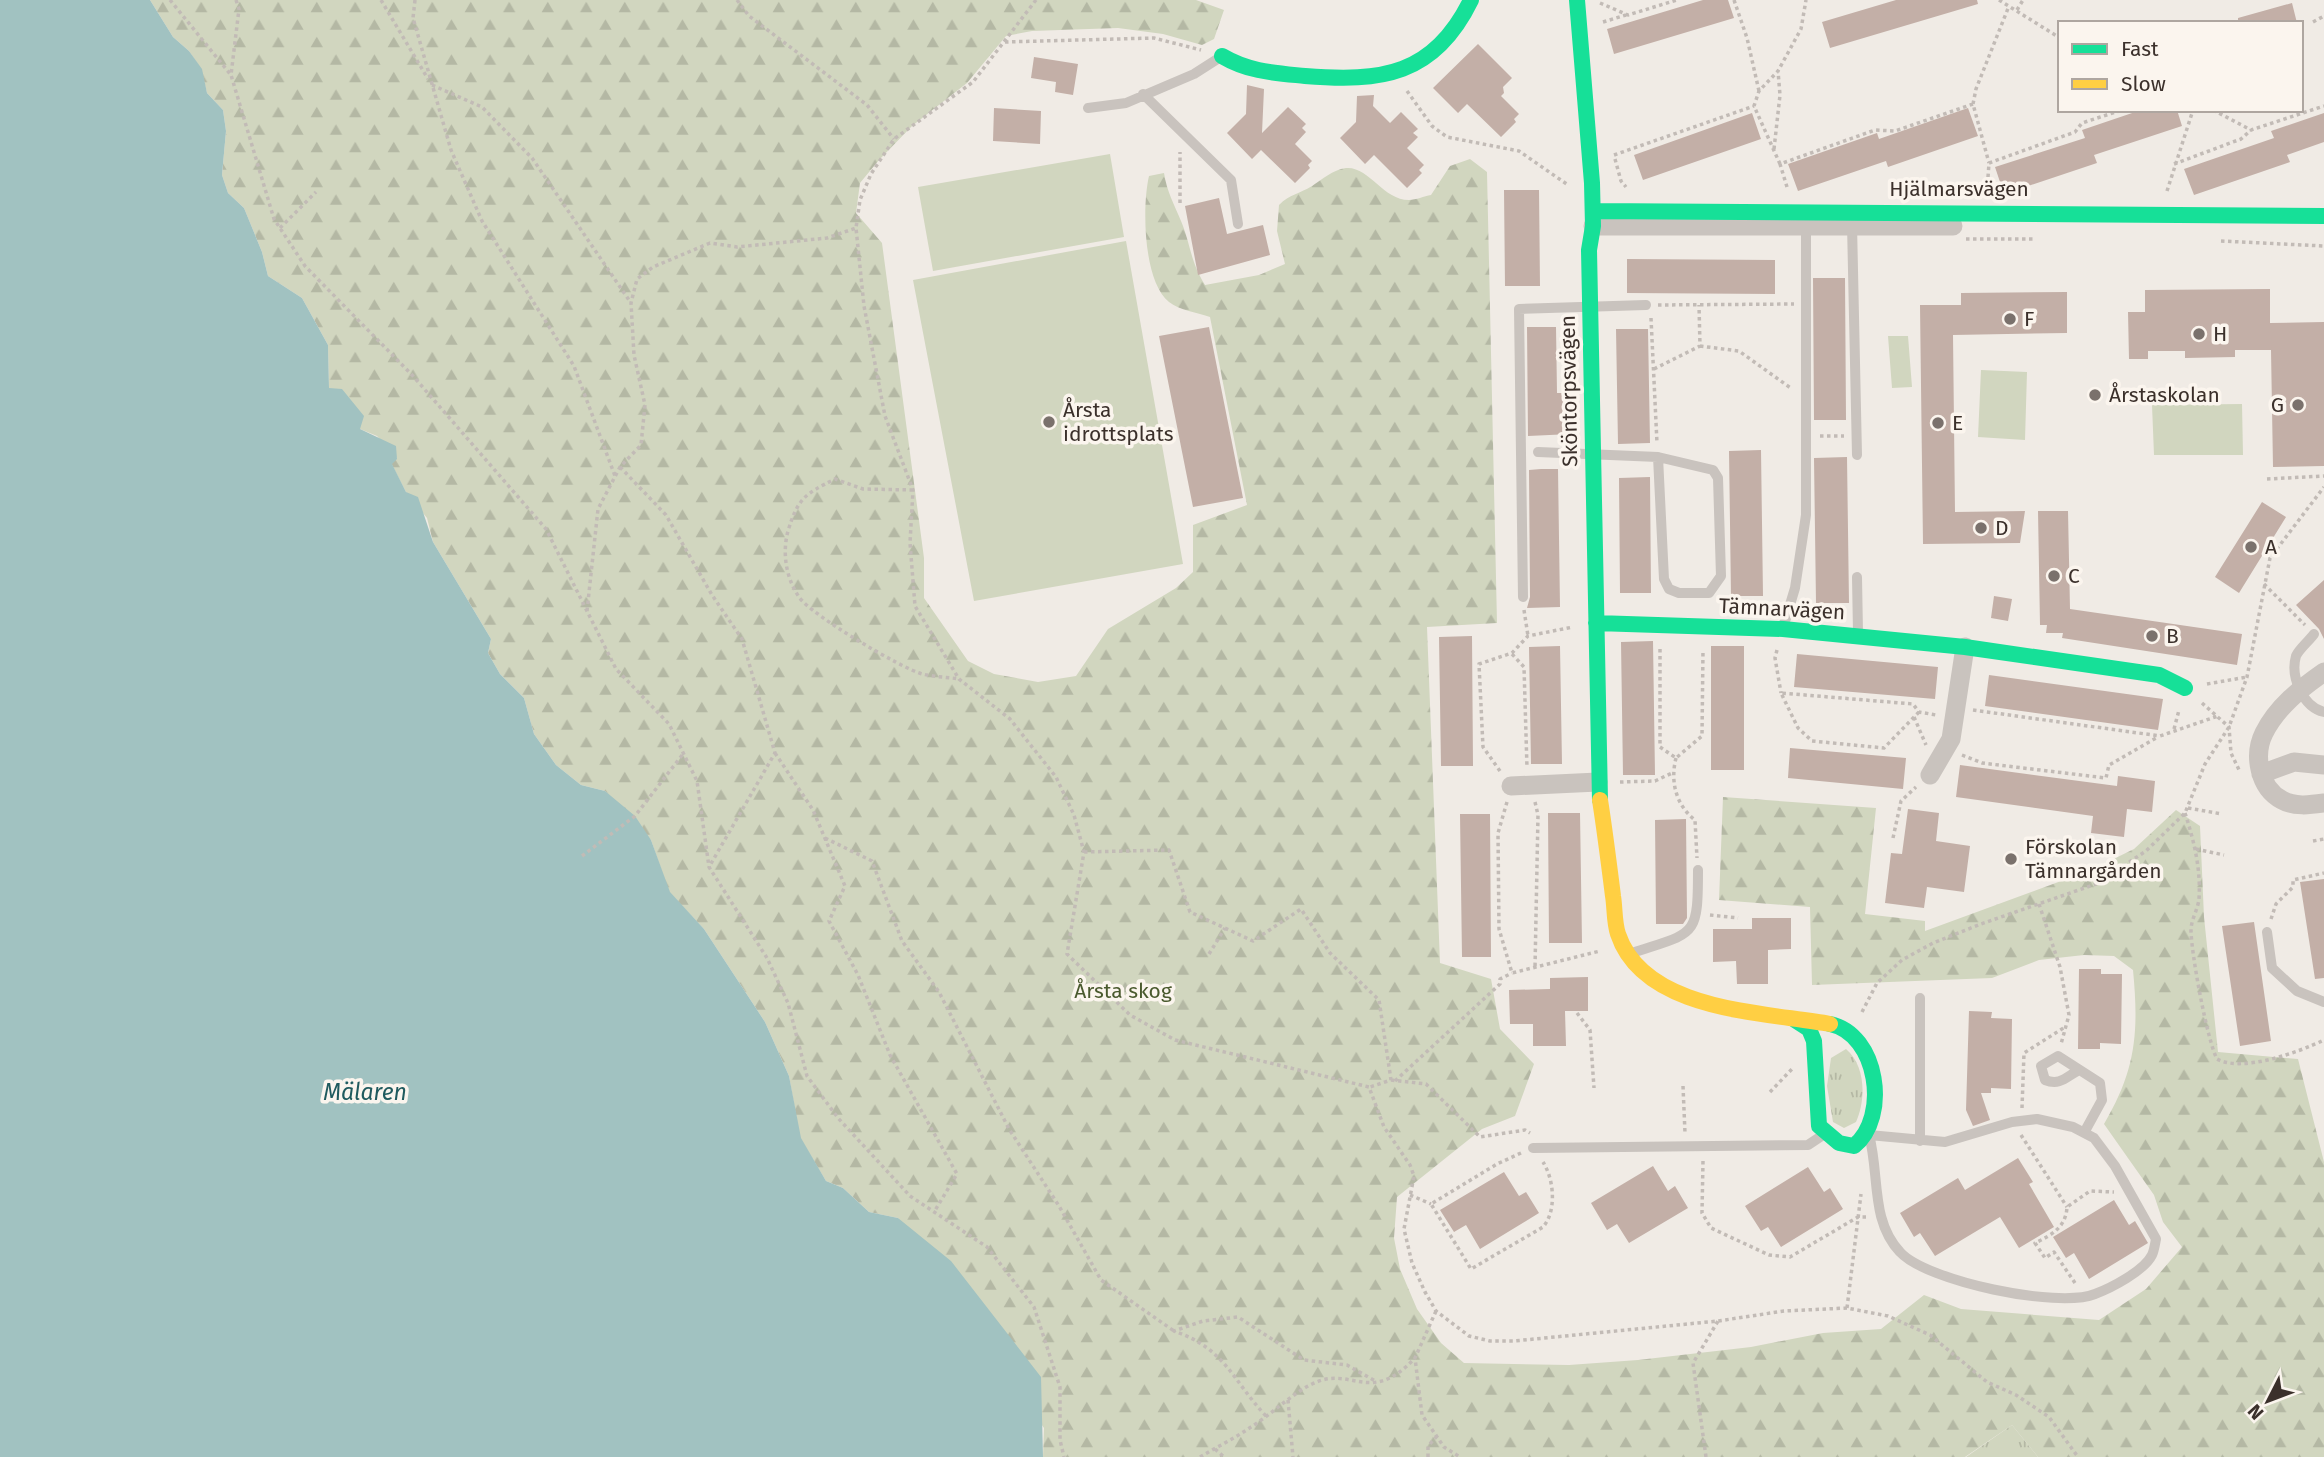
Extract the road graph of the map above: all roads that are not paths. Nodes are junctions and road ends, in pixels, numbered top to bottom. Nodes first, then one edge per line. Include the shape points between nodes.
1 (1471, 0) edge
2 (1577, 0) edge
3 (1222, 56) joint
4 (1143, 94) junction
5 (1088, 108) dead end
6 (2324, 216) edge
7 (1806, 218) junction
8 (1852, 218) junction
9 (1593, 219) junction
10 (1238, 224) dead end
11 (2324, 229) edge
12 (1590, 304) junction
13 (1646, 305) road end
14 (1538, 452) dead end
15 (1592, 453) junction
16 (1857, 455) dead end
17 (1658, 457) junction
18 (1857, 577) dead end
19 (1522, 597) road end
20 (1596, 623) junction
21 (1783, 629) junction
22 (2314, 634) road end
23 (1858, 636) junction
24 (1965, 647) junction
25 (2324, 671) edge
26 (2185, 688) road end
27 (2300, 690) junction
28 (2324, 712) edge
29 (2324, 765) edge
30 (1930, 775) road end
31 (2262, 775) junction
32 (1598, 782) junction
33 (1520, 785) road end
34 (2324, 803) edge
35 (1698, 870) road end
36 (2267, 932) road end
37 (1628, 954) junction
38 (1920, 998) dead end
39 (2324, 1002) edge
40 (1795, 1020) junction
41 (2078, 1070) junction
42 (2085, 1131) junction
43 (1826, 1134) junction
44 (1869, 1136) junction
45 (1920, 1142) junction
46 (1533, 1148) road end

1 - 3 street via 1431,52 1377,77 1344,79 1243,70
2 - 9 street, Sköntorpsvägen
3 - 4 lane via 1194,74
4 - 5 lane via 1126,103
4 - 10 lane via 1231,180
6 - 8 street, Hjälmarsvägen
7 - 8 street, Hjälmarsvägen
7 - 9 street, Hjälmarsvägen
7 - 21 lane via 1805,516
8 - 11 street, Hjälmarsvägen
8 - 16 lane
9 - 12 street, Sköntorpsvägen
12 - 13 lane
12 - 15 street, Sköntorpsvägen
12 - 19 lane via 1519,309
14 - 15 lane
15 - 17 lane
15 - 20 street, Sköntorpsvägen
17 - 17 lane via 1664,579 1669,590 1709,593 1721,576 1718,478 1713,470
18 - 23 lane
20 - 21 street, Tämnarvägen
20 - 32 street, Sköntorpsvägen
21 - 23 street, Tämnarvägen
22 - 27 lane via 2297,654 2294,673
23 - 24 street, Tämnarvägen
24 - 26 street, Tämnarvägen via 2159,675
24 - 30 street via 1951,739
25 - 27 street
27 - 28 lane via 2315,709
27 - 31 street via 2264,733
29 - 31 street via 2294,762
31 - 34 street via 2269,791 2282,801 2307,806
32 - 33 street
32 - 37 street, Sköntorpsvägen via 1618,934
35 - 37 lane via 1698,914 1693,928 1684,936
36 - 39 lane via 2272,968 2297,991
37 - 40 street, Sköntorpsvägen via 1644,972 1685,998
38 - 45 lane
40 - 43 street via 1809,1029 1814,1041 1817,1116
40 - 44 street, Sköntorpsvägen via 1828,1023 1852,1032 1868,1056 1874,1108
41 - 41 lane via 2058,1083 2045,1080 2041,1066 2058,1056
41 - 42 lane via 2094,1077 2102,1090 2102,1100
42 - 44 lane via 2103,1148 2156,1240 2152,1255 2136,1271 2084,1297 2013,1292 1914,1265 1898,1250 1879,1218 1876,1163
42 - 45 lane via 2037,1119 1945,1142
43 - 44 street via 1851,1146
43 - 46 lane via 1808,1145
44 - 45 lane

